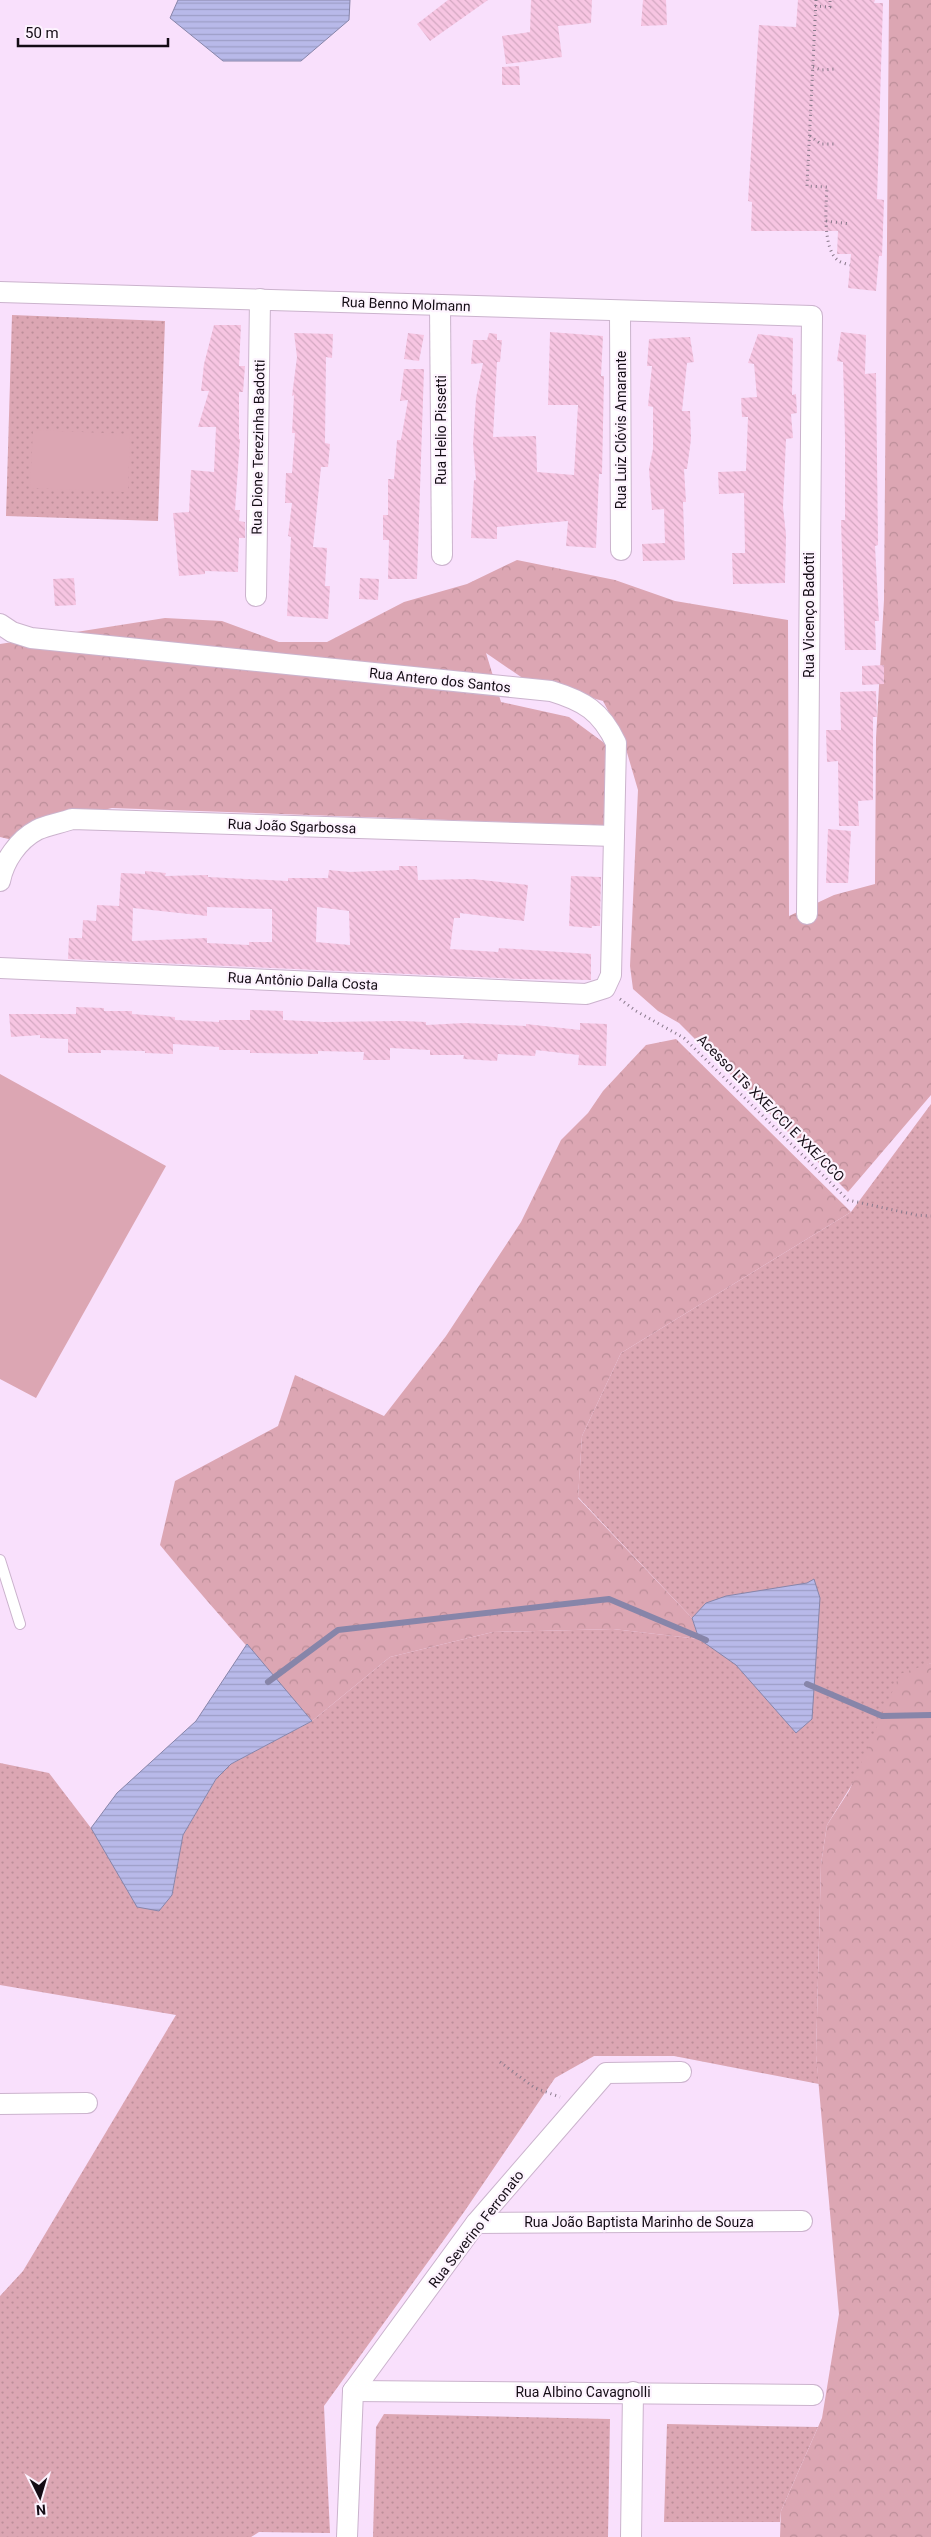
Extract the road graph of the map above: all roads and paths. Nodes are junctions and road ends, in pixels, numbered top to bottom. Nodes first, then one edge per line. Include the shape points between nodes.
1 (816, 0) edge
2 (830, 0) edge
3 (815, 6) junction
4 (813, 67) junction
5 (836, 69) dead end
6 (810, 135) junction
7 (834, 144) dead end
8 (826, 221) junction
9 (850, 224) dead end
10 (850, 265) dead end
11 (0, 292) edge
12 (260, 299) junction
13 (440, 305) junction
14 (620, 311) junction
15 (812, 316) joint
16 (621, 550) dead end
17 (442, 555) dead end
18 (256, 596) dead end
19 (0, 624) edge
20 (614, 836) junction
21 (0, 881) edge
22 (807, 914) dead end
23 (0, 968) edge
24 (605, 988) junction
25 (931, 1216) edge
26 (0, 1560) edge
27 (20, 1624) dead end
28 (500, 2062) dead end
29 (681, 2072) dead end
30 (87, 2103) dead end
31 (0, 2104) edge
32 (579, 2104) junction
33 (802, 2221) dead end
34 (476, 2223) junction
35 (354, 2391) junction
36 (633, 2392) junction
37 (813, 2395) dead end
38 (347, 2537) edge
39 (631, 2537) edge

1 - 3 path
2 - 3 path via 830,7
3 - 4 path
4 - 5 path
4 - 6 path
6 - 7 path via 821,144
6 - 8 path via 807,186 827,187
8 - 9 path
8 - 10 path via 831,252 838,260
11 - 12 street, Rua Benno Molmann
12 - 13 street, Rua Benno Molmann
12 - 18 street, Rua Dione Terezinha Badotti
13 - 14 street, Rua Benno Molmann
13 - 17 street, Rua Helio Pissetti
14 - 15 street, Rua Benno Molmann
14 - 16 street, Rua Luiz Clóvis Amarante
15 - 22 street, Rua Vicenço Badotti
19 - 20 street, Rua Antero dos Santos via 31,638 541,690 574,698 606,723 616,743
20 - 21 street, Rua João Sgarbossa via 72,819 37,830 18,845 2,869
20 - 24 street, Rua Antero dos Santos via 612,974
23 - 24 street, Rua Antônio Dalla Costa via 586,994
24 - 25 path, Acesso LTs XXE/CCI E XXE/CCO via 636,1011 684,1038 848,1200
26 - 27 lane
28 - 32 path via 535,2088
29 - 32 street, Rua Severino Ferronato via 606,2073
30 - 31 street
32 - 34 street, Rua Severino Ferronato
33 - 34 street, Rua João Baptista Marinho de Souza
34 - 35 street, Rua Severino Ferronato
35 - 36 street, Rua Albino Cavagnolli
35 - 38 street
36 - 37 street, Rua Albino Cavagnolli
36 - 39 street

